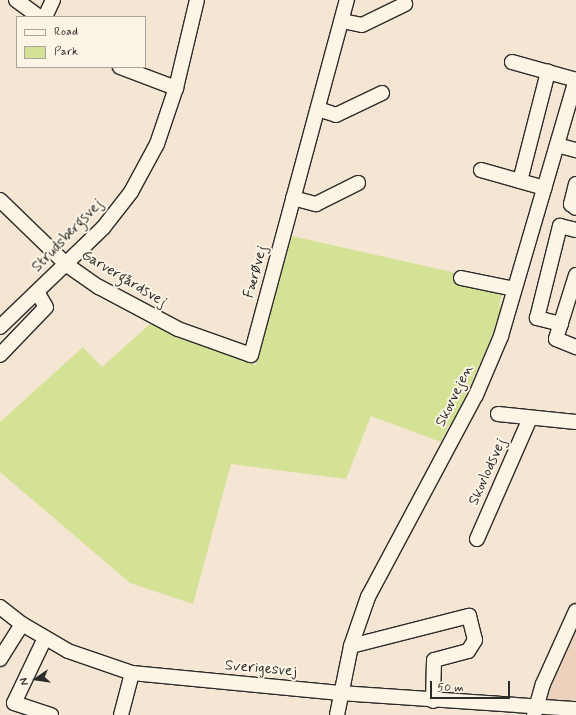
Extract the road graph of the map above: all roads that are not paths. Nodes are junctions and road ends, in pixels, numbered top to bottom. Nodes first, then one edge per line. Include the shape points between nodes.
1 (16, 0) edge
2 (53, 0) edge
3 (197, 0) edge
4 (347, 0) edge
5 (405, 4) dead end
6 (37, 16) edge
7 (45, 16) edge
8 (342, 21) junction
9 (512, 62) dead end
10 (123, 68) edge
11 (548, 72) junction
12 (576, 80) edge
13 (176, 88) junction
14 (382, 93) dead end
15 (318, 109) junction
16 (557, 144) junction
17 (576, 150) edge
18 (480, 170) dead end
19 (520, 181) junction
20 (358, 183) dead end
21 (576, 184) edge
22 (544, 188) junction
23 (294, 198) junction
24 (0, 200) edge
25 (576, 208) edge
26 (576, 230) edge
27 (67, 264) junction
28 (576, 275) edge
29 (461, 278) dead end
30 (514, 290) junction
31 (37, 292) junction
32 (561, 324) junction
33 (0, 326) edge
34 (576, 347) edge
35 (0, 355) edge
36 (251, 355) joint
37 (498, 414) dead end
38 (530, 418) junction
39 (576, 422) edge
40 (477, 539) dead end
41 (0, 606) edge
42 (576, 611) edge
43 (22, 624) junction
44 (571, 633) edge
45 (45, 638) junction
46 (351, 646) junction
47 (0, 659) edge
48 (132, 673) junction
49 (340, 693) junction
50 (432, 701) junction
51 (466, 709) edge
52 (576, 709) edge
53 (535, 712) edge
54 (51, 715) edge
55 (121, 715) edge
56 (337, 715) edge

1 - 6 street
2 - 7 street
3 - 13 street, Strudsbergsvej
4 - 8 street, Færøvej
5 - 8 street via 362,25
8 - 15 street, Færøvej
9 - 11 street
10 - 13 street
11 - 12 street
11 - 19 street
12 - 16 street, Skovvejen
13 - 27 street, Strudsbergsvej via 157,144 131,192 104,228
14 - 15 street via 336,115
15 - 23 street, Færøvej
16 - 17 street
16 - 22 street, Skovvejen
18 - 19 street
19 - 22 street
20 - 23 street via 316,204
21 - 25 street via 571,204
22 - 30 street, Skovvejen
23 - 36 street, Færøvej
24 - 27 street, Garvergårdsvej
26 - 32 street via 560,226 537,318
27 - 31 street, Strudsbergsvej
27 - 36 street, Garvergårdsvej via 135,308 178,329
28 - 32 street
29 - 30 street
30 - 46 street, Skovvejen via 501,336 476,395 375,583
31 - 33 street, Strudsbergsvej
31 - 35 street via 46,307
32 - 34 street via 556,339
37 - 38 street, Skovlodsvej
38 - 39 street, Skovlodsvej
38 - 40 street, Skovlodsvej
41 - 43 street, Sverigesvej
42 - 44 street
43 - 45 street, Sverigesvej
43 - 47 street
44 - 53 street
45 - 48 street, Sverigesvej via 93,661
45 - 54 street via 14,703
46 - 49 street, Skovvejen
46 - 50 street via 469,616 475,640 468,651 434,660
48 - 49 street, Sverigesvej
48 - 55 street
49 - 50 street, Sverigesvej
49 - 56 street, Skovvejen
50 - 51 street, Sverigesvej
51 - 53 street, Sverigesvej
52 - 53 street, Sverigesvej

